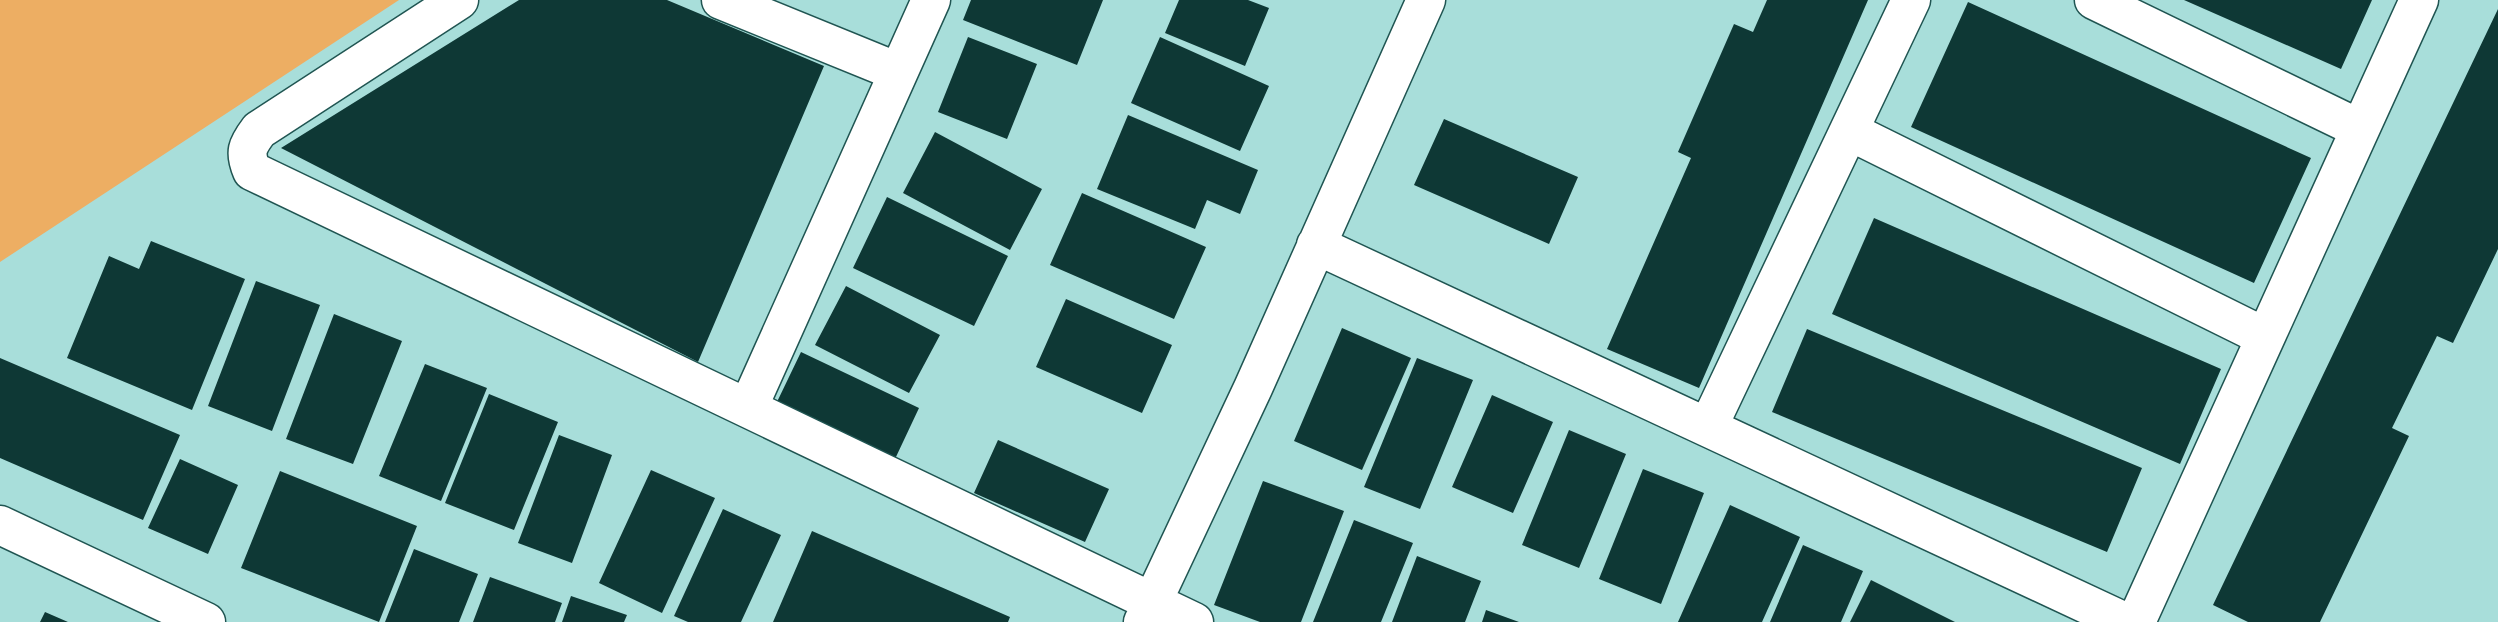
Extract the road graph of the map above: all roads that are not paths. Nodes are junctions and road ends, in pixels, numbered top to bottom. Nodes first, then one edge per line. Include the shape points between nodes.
1 (459, 0) edge
2 (721, 0) edge
3 (931, 0) edge
4 (1426, 0) edge
5 (1911, 0) edge
6 (2094, 0) edge
7 (2419, 0) edge
8 (898, 72) junction
9 (2360, 129) junction
10 (1849, 131) junction
11 (1316, 245) junction
12 (2265, 337) junction
13 (748, 408) junction
14 (1708, 427) junction
15 (0, 525) edge
16 (1148, 612) edge
17 (206, 622) edge
18 (1194, 622) edge
19 (2125, 622) edge
20 (2136, 622) edge

1 - 13 street via 259,130 246,157 252,171
2 - 8 street
3 - 8 street
4 - 11 street
5 - 10 street
6 - 9 street
7 - 9 street
8 - 13 street
9 - 12 street
10 - 12 street
10 - 14 street
11 - 14 street
11 - 16 street
12 - 20 street
13 - 16 street
14 - 19 street
15 - 17 street
16 - 18 street

